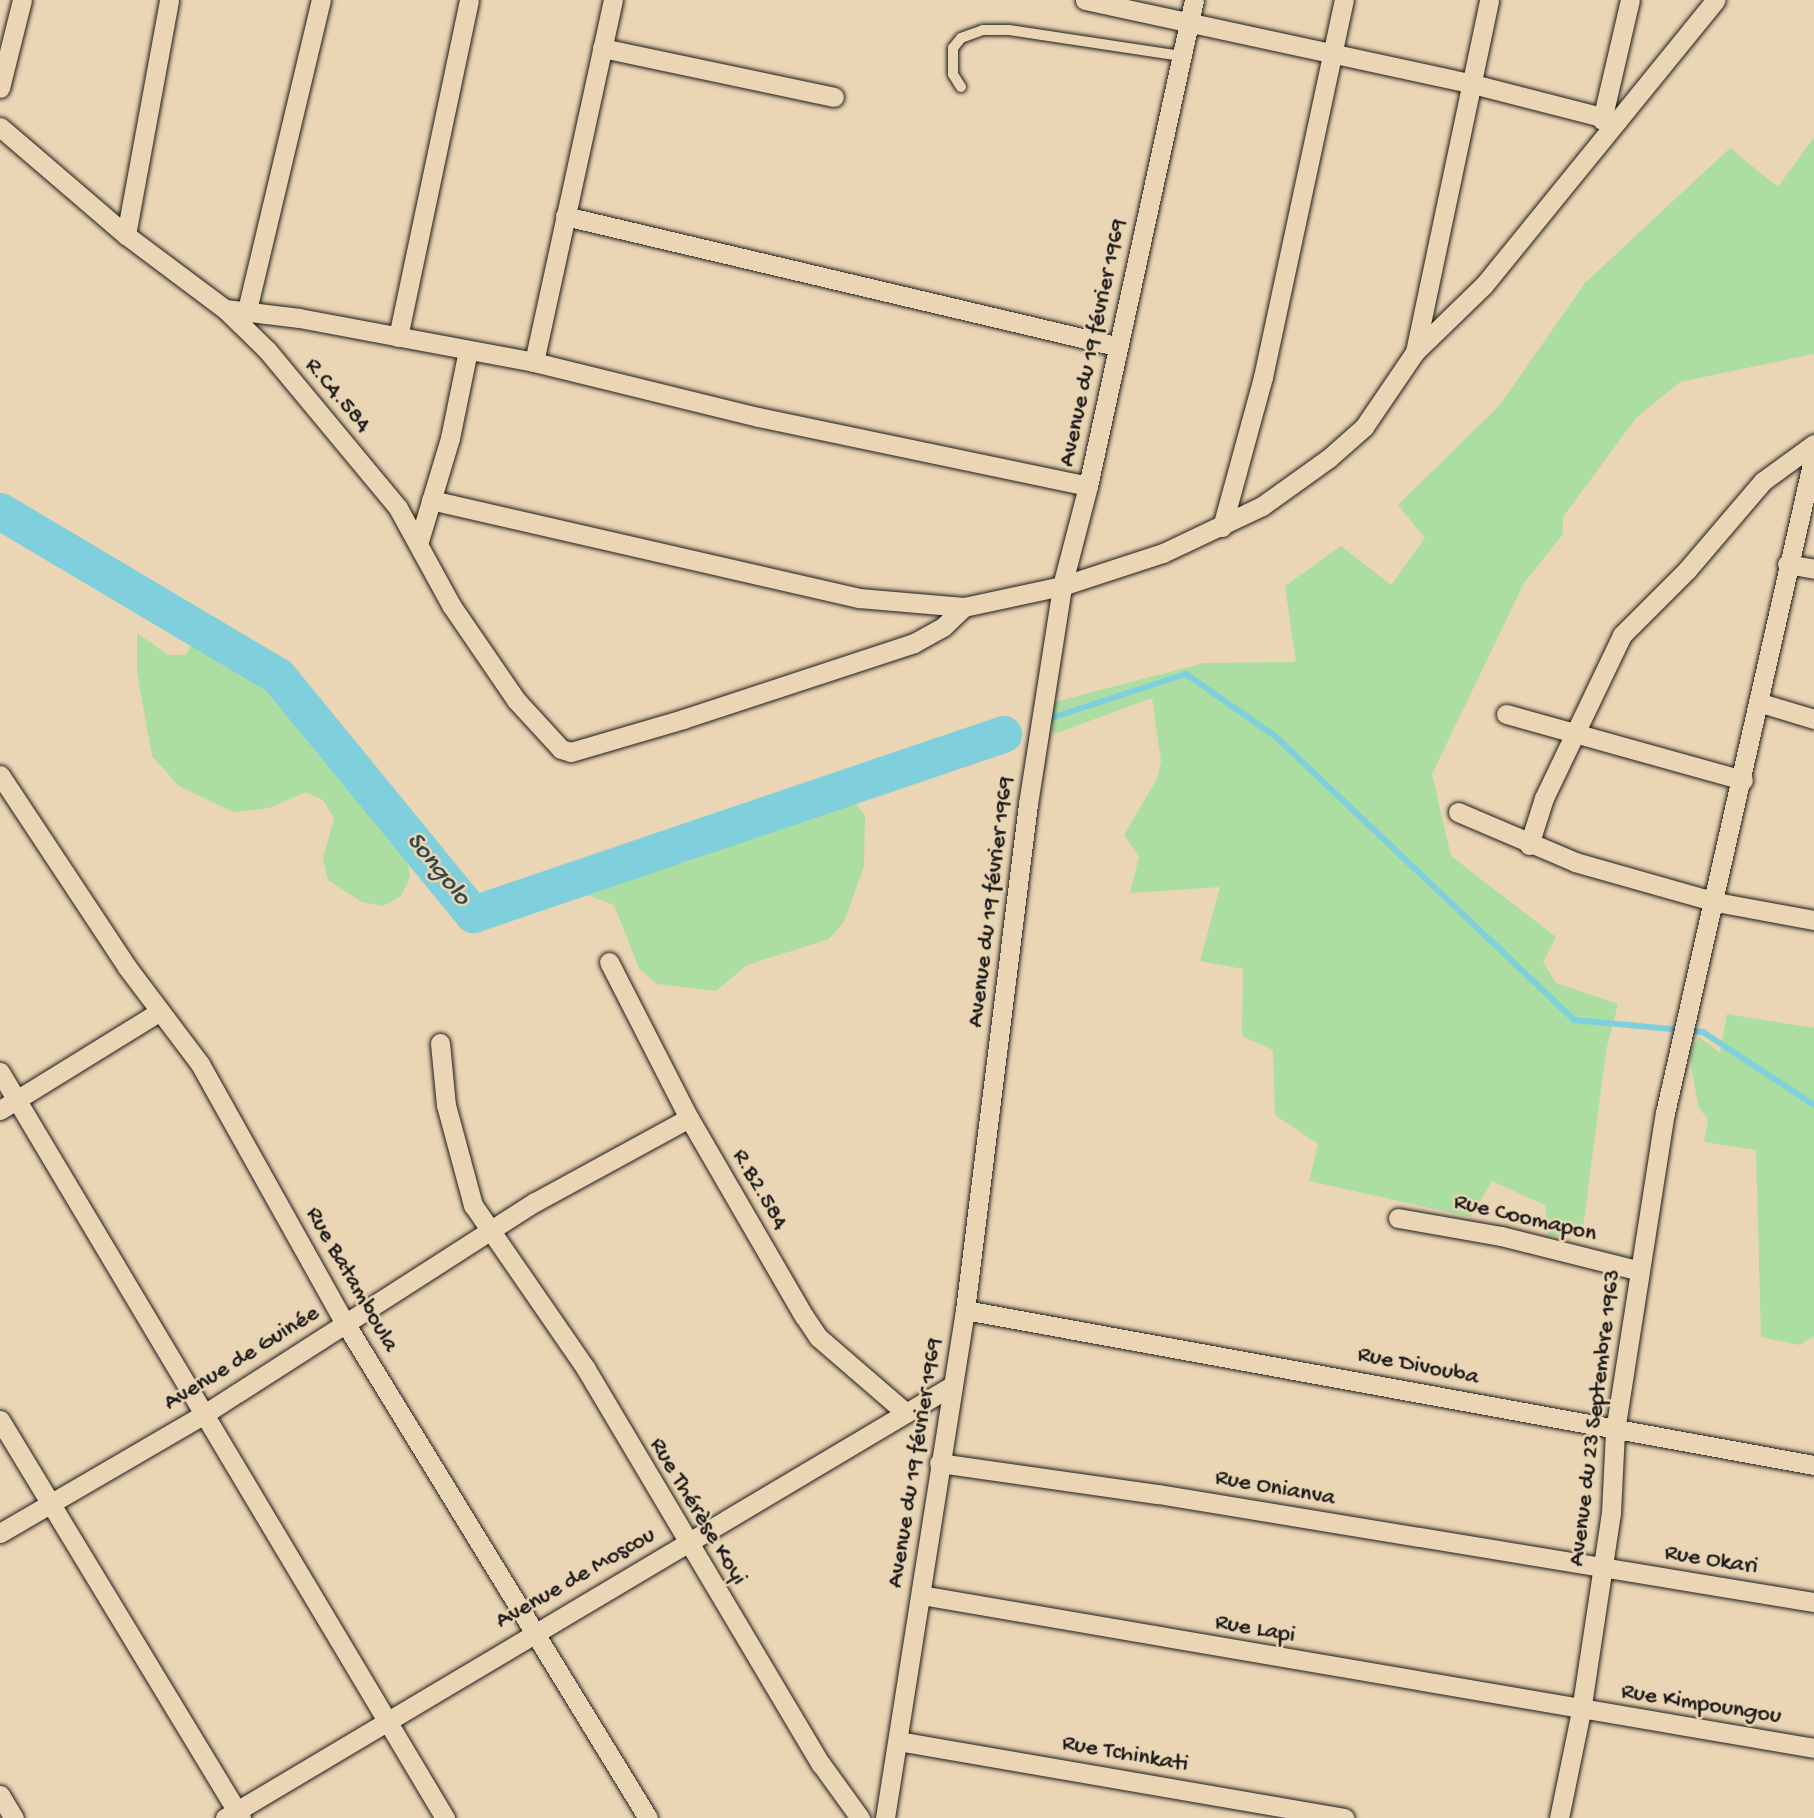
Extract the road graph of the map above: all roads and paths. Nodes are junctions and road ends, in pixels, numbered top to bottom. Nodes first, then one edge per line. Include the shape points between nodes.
1 (22, 0) edge
2 (169, 0) edge
3 (321, 0) edge
4 (470, 0) edge
5 (613, 0) edge
6 (1085, 0) edge
7 (1194, 0) edge
8 (1344, 0) edge
9 (1489, 0) edge
10 (1630, 0) edge
11 (1716, 0) edge
12 (1189, 21) junction
13 (5, 47) edge
14 (602, 48) junction
15 (1181, 56) junction
16 (1331, 57) junction
17 (1469, 83) junction
18 (0, 88) edge
19 (961, 88) dead end
20 (834, 97) dead end
21 (1610, 120) junction
22 (0, 127) edge
23 (565, 216) junction
24 (125, 235) junction
25 (225, 309) junction
26 (247, 310) junction
27 (398, 337) junction
28 (1116, 345) junction
29 (468, 350) junction
30 (1415, 352) junction
31 (534, 362) junction
32 (1814, 444) edge
33 (1814, 455) edge
34 (1088, 486) junction
35 (431, 500) junction
36 (1222, 527) junction
37 (419, 541) junction
38 (1787, 564) junction
39 (1814, 569) edge
40 (1062, 586) junction
41 (964, 607) junction
42 (1761, 703) junction
43 (1506, 714) dead end
44 (1814, 719) edge
45 (1576, 735) junction
46 (0, 775) edge
47 (1743, 780) junction
48 (1458, 812) dead end
49 (1529, 845) junction
50 (1716, 902) junction
51 (1814, 920) edge
52 (609, 962) dead end
53 (160, 1011) junction
54 (440, 1043) dead end
55 (0, 1072) edge
56 (8, 1105) edge
57 (689, 1118) junction
58 (1398, 1218) dead end
59 (489, 1234) junction
60 (1640, 1271) junction
61 (965, 1310) junction
62 (345, 1323) junction
63 (953, 1385) junction
64 (206, 1413) junction
65 (906, 1413) junction
66 (0, 1420) edge
67 (1615, 1431) junction
68 (939, 1463) junction
69 (1814, 1465) edge
70 (52, 1502) junction
71 (0, 1533) edge
72 (686, 1543) junction
73 (1601, 1569) junction
74 (920, 1595) junction
75 (1814, 1602) edge
76 (534, 1632) junction
77 (1581, 1711) junction
78 (387, 1720) junction
79 (898, 1741) junction
80 (1814, 1748) edge
81 (0, 1795) edge
82 (234, 1816) edge
83 (14, 1818) edge
84 (445, 1818) edge
85 (648, 1818) edge
86 (860, 1818) edge
87 (885, 1818) edge
88 (1343, 1818) edge
89 (1559, 1818) edge

1 - 13 street
2 - 24 street
3 - 26 street
4 - 27 street
5 - 14 street
6 - 12 street
7 - 12 street, Avenue du 19 février 1969
8 - 16 street
9 - 17 street
10 - 21 street
11 - 21 street
12 - 15 street, Avenue du 19 février 1969
12 - 16 street
13 - 18 street
14 - 20 street
14 - 23 street
15 - 19 lane via 983,30 961,38 953,47 953,74
15 - 28 street, Avenue du 19 février 1969
16 - 17 street
16 - 36 street via 1263,377
17 - 21 street
17 - 30 street
21 - 30 street via 1484,285
22 - 24 street, R.C4.584
23 - 28 street
23 - 31 street
24 - 25 street, R.C4.584
25 - 26 street
25 - 37 street, R.C4.584 via 267,350 344,442
26 - 27 street
27 - 29 street
28 - 34 street, Avenue du 19 février 1969
29 - 31 street
29 - 35 street via 450,438
30 - 36 street via 1385,401 1329,458 1262,506
31 - 34 street via 758,417
32 - 45 street via 1763,481 1622,635 1603,667
33 - 38 street, Avenue du 23 Septembre 1963
34 - 40 street, Avenue du 19 février 1969
35 - 37 street
35 - 41 street via 859,598
36 - 40 street via 1163,553
37 - 41 street, R.C4.584 via 451,606 516,700 550,741 571,752 914,643 943,627
38 - 39 street
38 - 42 street, Avenue du 23 Septembre 1963
40 - 41 street
40 - 61 street, Avenue du 19 février 1969 via 1028,804
42 - 44 street
42 - 47 street, Avenue du 23 Septembre 1963
43 - 45 street
45 - 47 street
45 - 49 street via 1544,798
46 - 53 street, Rue Batamboula
47 - 50 street, Avenue du 23 Septembre 1963
48 - 49 street
49 - 50 street
50 - 51 street
50 - 60 street, Avenue du 23 Septembre 1963 via 1683,1032
52 - 57 street, R.B2.584
53 - 56 street
53 - 62 street, Rue Batamboula via 200,1064
54 - 59 street, Rue Thérèse Koyi via 446,1105 464,1175
55 - 56 street
56 - 64 street
57 - 59 street, Avenue de Guinée via 534,1202
57 - 65 street, R.B2.584 via 818,1337
58 - 60 street, Rue Coomapon via 1501,1236
59 - 62 street, Avenue de Guinée
59 - 72 street, Rue Thérèse Koyi via 586,1369
60 - 67 street, Avenue du 23 Septembre 1963
61 - 63 street, Avenue du 19 février 1969
61 - 67 street, Rue Divouba via 1233,1356
62 - 64 street, Avenue de Guinée
62 - 76 street, Rue Batamboula
63 - 65 street, Avenue de Moscou
63 - 68 street, Avenue du 19 février 1969
64 - 70 street, Avenue de Guinée
64 - 78 street
65 - 72 street, Avenue de Moscou
66 - 70 street
67 - 69 street, Rue Divouba
67 - 73 street, Avenue du 23 Septembre 1963 via 1611,1513
68 - 73 street, Rue Onianva via 1158,1493
68 - 74 street, Avenue du 19 février 1969
70 - 71 street, Avenue de Guinée
70 - 82 street
72 - 76 street, Avenue de Moscou
72 - 86 street, Rue Thérèse Koyi via 821,1764
73 - 75 street, Rue Okari
73 - 77 street, Avenue du 23 Septembre 1963
74 - 77 street, Rue Lapi
74 - 79 street, Avenue du 19 février 1969
76 - 78 street, Avenue de Moscou
76 - 85 street, Rue Batamboula
77 - 80 street, Rue Kimpoungou
77 - 89 street, Avenue du 23 Septembre 1963
78 - 82 street, Avenue de Moscou
78 - 84 street
79 - 87 street, Avenue du 19 février 1969
79 - 88 street, Rue Tchinkati
81 - 83 street

